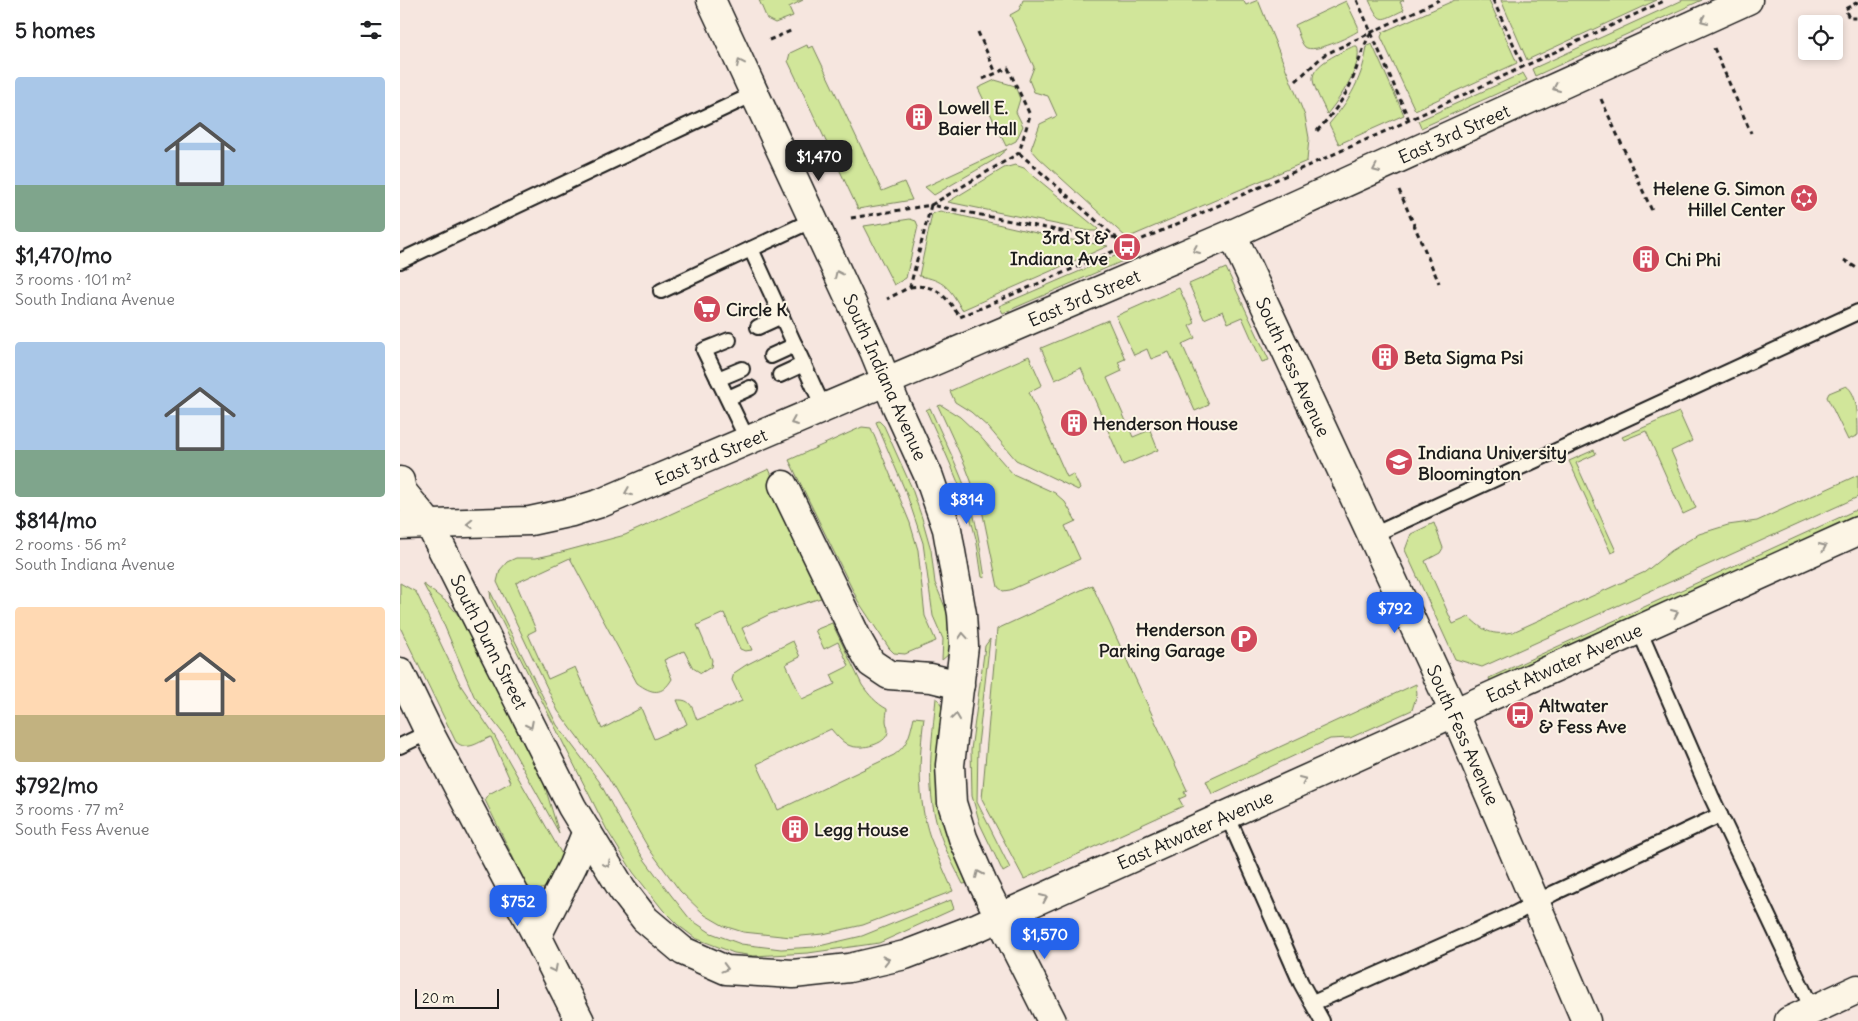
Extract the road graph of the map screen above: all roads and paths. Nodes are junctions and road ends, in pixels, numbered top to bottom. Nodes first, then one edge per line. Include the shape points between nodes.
1 (711, 0) edge
2 (1358, 0) edge
3 (1439, 0) edge
4 (1492, 0) edge
5 (1666, 0) edge
6 (1748, 0) edge
7 (1858, 2) edge
8 (1858, 18) edge
9 (793, 30) dead end
10 (978, 32) dead end
11 (1371, 32) junction
12 (769, 40) dead end
13 (1714, 48) dead end
14 (1524, 67) junction
15 (996, 73) junction
16 (984, 79) dead end
17 (1296, 81) dead end
18 (754, 94) junction
19 (1601, 99) dead end
20 (1409, 120) junction
21 (1317, 131) dead end
22 (1751, 133) dead end
23 (1020, 153) junction
24 (1398, 190) dead end
25 (931, 205) junction
26 (1653, 213) dead end
27 (851, 218) dead end
28 (813, 220) junction
29 (1232, 234) junction
30 (1118, 237) junction
31 (1125, 245) junction
32 (751, 249) junction
33 (1844, 260) dead end
34 (400, 261) edge
35 (1858, 269) edge
36 (1439, 282) dead end
37 (910, 287) junction
38 (661, 290) dead end
39 (887, 299) dead end
40 (1858, 312) edge
41 (782, 316) junction
42 (758, 327) dead end
43 (729, 340) dead end
44 (795, 345) junction
45 (771, 356) dead end
46 (804, 364) junction
47 (742, 369) dead end
48 (780, 375) dead end
49 (718, 379) junction
50 (887, 382) junction
51 (750, 388) dead end
52 (728, 398) junction
53 (824, 409) junction
54 (748, 441) junction
55 (400, 481) edge
56 (783, 485) dead end
57 (400, 525) edge
58 (430, 525) junction
59 (1858, 531) edge
60 (1373, 535) junction
61 (1639, 630) junction
62 (400, 672) edge
63 (960, 685) junction
64 (1454, 712) junction
65 (429, 732) junction
66 (400, 746) edge
67 (572, 807) joint
68 (1226, 815) junction
69 (1720, 815) junction
70 (587, 831) junction
71 (1536, 903) junction
72 (999, 918) junction
73 (537, 936) junction
74 (1858, 989) edge
75 (1313, 1003) junction
76 (1806, 1017) edge
77 (580, 1021) edge
78 (1052, 1021) edge
79 (1322, 1021) edge
80 (1586, 1021) edge

18 -> 1 main road, South Indiana Avenue
2 - 11 path
3 - 11 path
4 - 14 path
5 - 14 path
6 -> 29 main road, East 3rd Street
7 - 8 path via 1845,8 1850,18
9 - 12 path
10 - 15 path
11 - 17 path via 1324,55
11 - 20 path
11 - 21 path via 1348,90 1330,118
13 - 22 path
14 - 20 path
15 - 16 path
15 - 23 path via 1008,68 1030,115
18 - 28 main road, South Indiana Avenue
18 - 34 lane
19 - 26 path
20 - 31 path
23 - 25 path
23 - 30 path
24 - 36 path
25 - 27 path
25 - 30 path via 1096,238
25 - 37 path
28 - 32 lane
50 -> 28 main road, South Indiana Avenue
29 -> 50 main road, East 3rd Street
29 - 60 main road, South Fess Avenue
30 - 31 path
31 - 37 path via 960,317 937,290 921,285
32 - 38 lane
32 - 41 lane
33 - 35 path
37 - 39 path
40 - 60 lane
41 - 42 lane
41 - 44 lane
43 - 49 lane via 704,350
44 - 45 lane
44 - 46 lane
46 - 48 lane
46 - 53 lane
47 - 49 lane
49 - 52 lane
50 - 53 main road, East 3rd Street
63 -> 50 main road, South Indiana Avenue via 964,646 962,614 947,529 929,477
51 - 52 lane
52 - 54 lane
53 -> 54 main road, East 3rd Street
54 -> 58 main road, East 3rd Street via 635,490 572,512 530,521
55 - 58 main road, South Dunn Street via 402,491
56 - 63 main road via 872,663 889,675 931,678
57 - 58 main road, East 3rd Street
58 -> 67 main road, South Dunn Street
61 -> 59 main road, East Atwater Avenue
60 - 64 main road, South Fess Avenue
61 - 64 main road, East Atwater Avenue
61 - 69 lane
62 - 65 main road
72 -> 63 main road, South Indiana Avenue via 963,838 952,802 950,765
68 -> 64 main road, East Atwater Avenue
64 - 71 main road, South Fess Avenue
65 - 66 lane
65 - 73 main road
67 - 70 main road, East Atwater Avenue
72 -> 68 main road, East Atwater Avenue
68 - 75 lane
69 - 71 lane
69 - 76 lane
70 -> 72 main road, East Atwater Avenue via 622,889 645,919 683,951 726,970 793,974 850,968 905,955
70 - 73 main road
71 - 75 lane
71 - 80 main road, South Fess Avenue
72 - 78 main road, South Indiana Avenue
73 -> 77 main road
74 - 76 main road
75 - 79 lane

